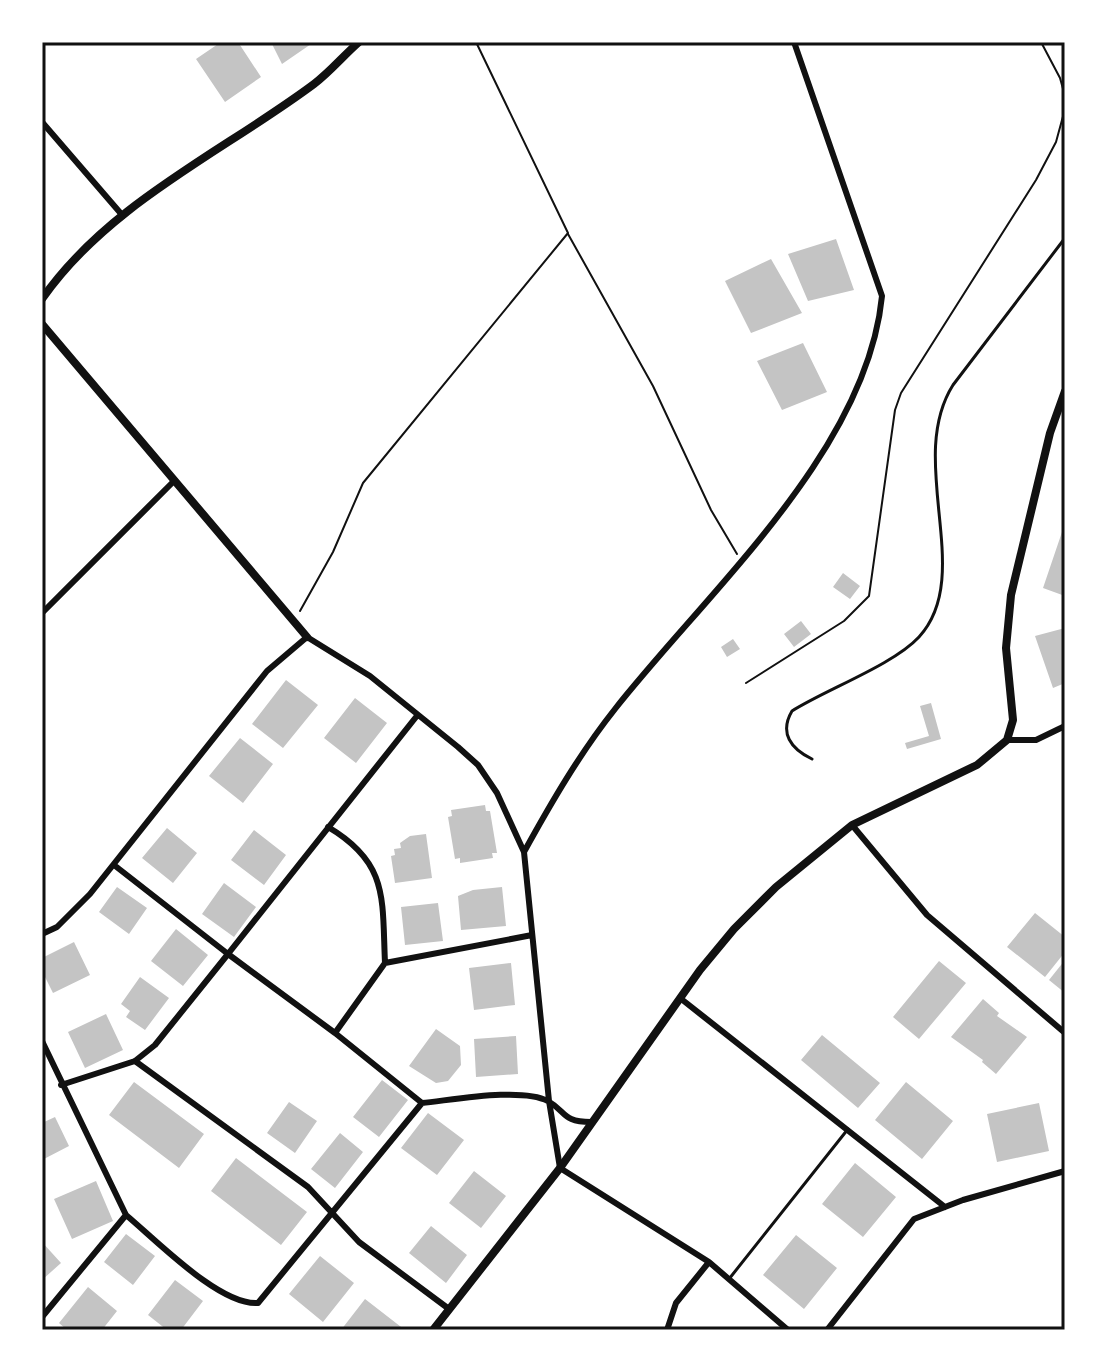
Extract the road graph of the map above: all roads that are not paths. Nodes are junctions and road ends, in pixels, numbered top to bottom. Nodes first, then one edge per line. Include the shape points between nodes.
1 (359, 42) edge
2 (794, 42) edge
3 (42, 122) edge
4 (123, 216) junction
5 (1065, 238) edge
6 (42, 299) edge
7 (42, 324) edge
8 (1065, 391) edge
9 (174, 481) junction
10 (42, 613) edge
11 (307, 637) junction
12 (416, 717) junction
13 (1065, 726) edge
14 (1007, 740) junction
15 (812, 759) dead end
16 (852, 825) junction
17 (328, 827) junction
18 (524, 852) junction
19 (114, 865) junction
20 (42, 934) edge
21 (532, 935) junction
22 (228, 954) junction
23 (385, 963) junction
24 (680, 998) junction
25 (335, 1033) junction
26 (1065, 1033) edge
27 (42, 1041) edge
28 (135, 1061) junction
29 (61, 1085) junction
30 (549, 1101) junction
31 (422, 1103) junction
32 (591, 1122) junction
33 (848, 1129) junction
34 (560, 1168) junction
35 (1065, 1171) edge
36 (945, 1207) junction
37 (333, 1212) junction
38 (126, 1215) junction
39 (709, 1262) junction
40 (729, 1279) junction
41 (449, 1309) junction
42 (42, 1317) edge
43 (433, 1330) edge
44 (667, 1330) edge
45 (788, 1330) edge
46 (827, 1330) edge

1 - 4 street via 315,83
2 - 18 street via 882,296 879,332 839,426 782,511 613,711
3 - 4 street
4 - 6 street via 88,245
5 - 15 lane via 939,410 934,441 941,574 937,611 907,647 792,711 787,738
7 - 9 street
8 - 14 street via 1011,595 1006,648 1013,720
9 - 10 street
9 - 11 street
11 - 12 street via 370,676
11 - 19 street via 267,671
12 - 17 street
12 - 18 street via 478,765
13 - 14 street via 1036,740
14 - 16 street via 977,765
16 - 24 street via 734,929
16 - 26 street via 927,915
17 - 22 street
17 - 23 street via 367,855 375,872
18 - 21 street
19 - 20 street via 68,916
19 - 22 street
21 - 23 street
21 - 30 street
22 - 25 street
22 - 28 street via 155,1045
23 - 25 street
24 - 32 street
24 - 33 street
25 - 31 street
27 - 29 street
28 - 29 street
28 - 37 street via 308,1187
29 - 38 street
30 - 31 street via 519,1095
30 - 32 street via 564,1117
30 - 34 street
31 - 37 street
32 - 34 street
33 - 36 street
33 - 40 lane
34 - 39 street
34 - 41 street
35 - 36 street
36 - 46 street via 914,1219
37 - 38 street via 273,1288 258,1303 243,1304 215,1288
37 - 41 street via 359,1242
38 - 42 street
39 - 40 street
39 - 44 street via 676,1303
40 - 45 street
41 - 43 street

